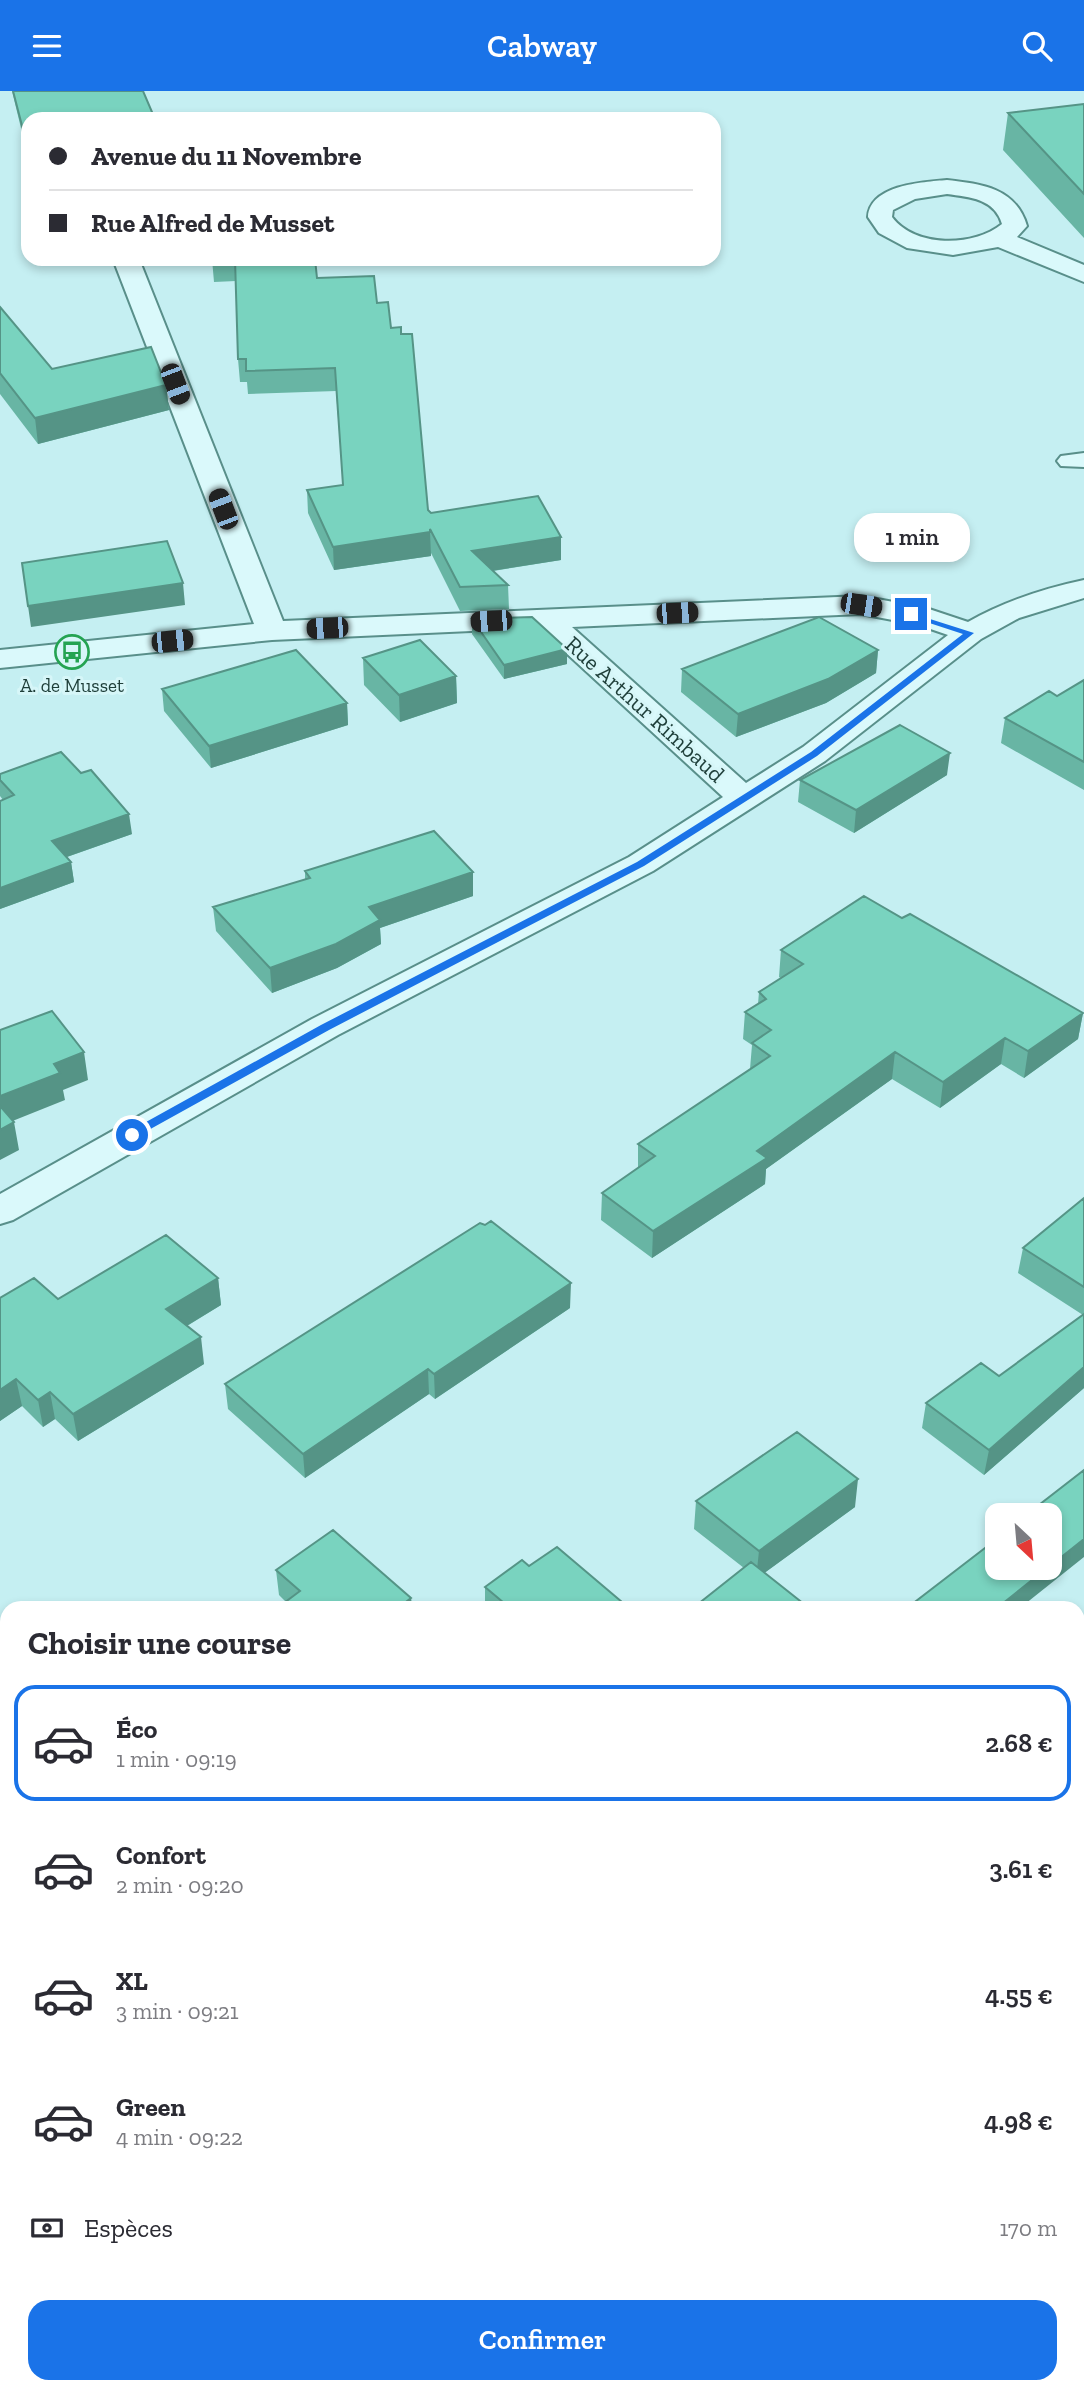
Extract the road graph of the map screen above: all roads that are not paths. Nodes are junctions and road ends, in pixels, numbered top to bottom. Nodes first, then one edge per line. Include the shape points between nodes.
1 (998, 238) junction
2 (129, 266) edge
3 (1084, 274) edge
4 (1084, 589) edge
5 (546, 618) junction
6 (272, 631) junction
7 (970, 633) junction
8 (0, 659) edge
9 (744, 799) junction
10 (0, 1211) edge

1 - 1 street via 1015,226 1012,211 993,197 970,190 947,187 906,192 881,209 888,229 930,246 974,246
1 - 3 street
2 - 6 street
4 - 7 street via 1007,612
5 - 6 street
5 - 7 street via 861,605 926,617
5 - 9 street, Rue Arthur Rimbaud
6 - 8 street
7 - 9 street via 814,754
9 - 10 street via 641,864 325,1027

